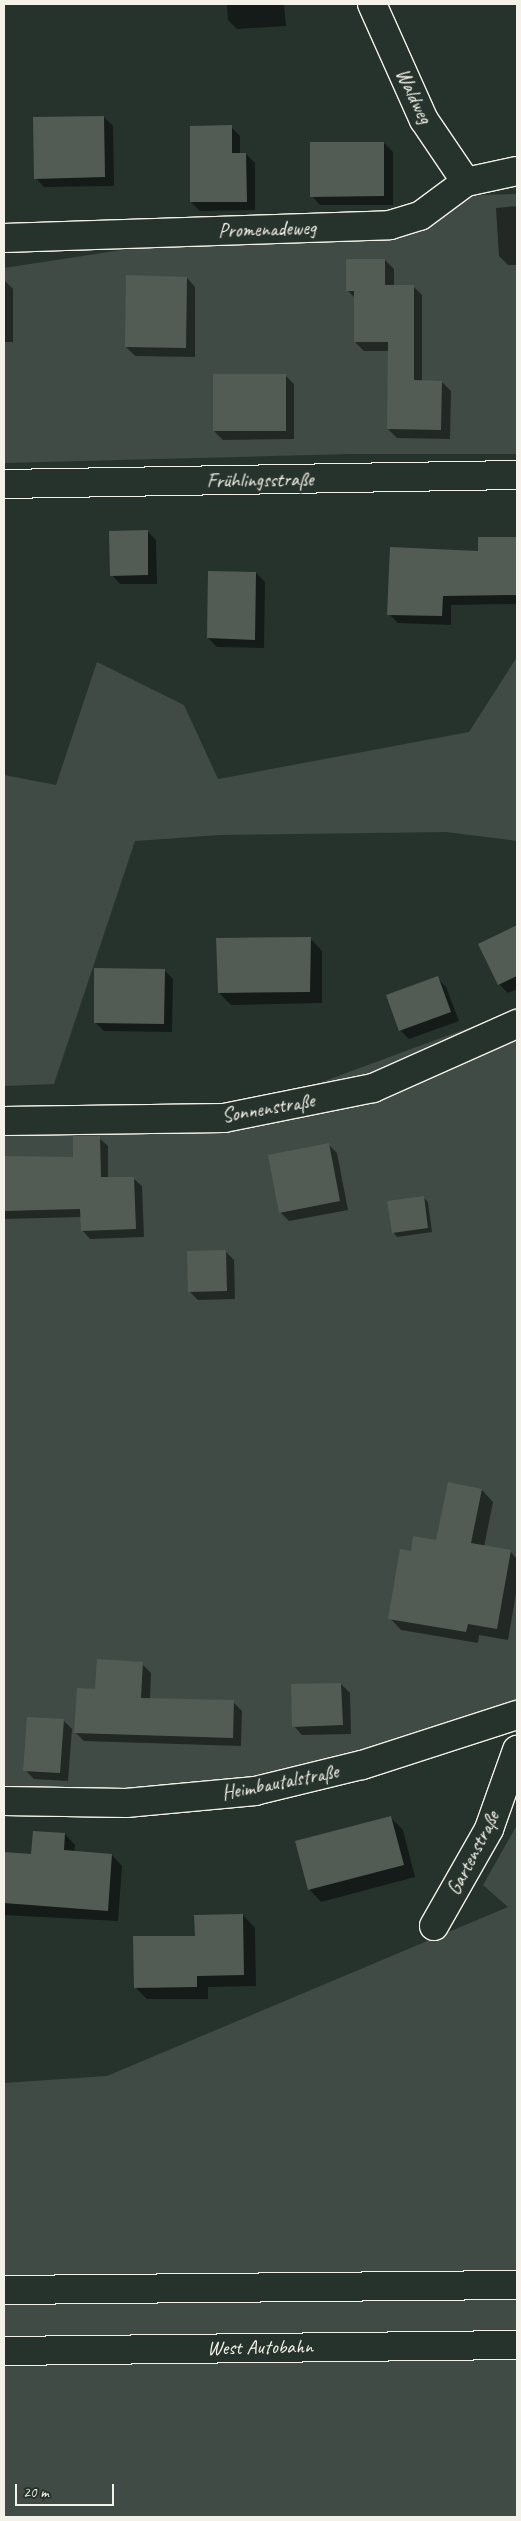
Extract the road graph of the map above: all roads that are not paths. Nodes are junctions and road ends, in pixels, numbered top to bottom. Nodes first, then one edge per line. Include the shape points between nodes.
1 (372, 4) edge
2 (517, 171) edge
3 (466, 182) junction
4 (4, 238) edge
5 (517, 476) edge
6 (4, 484) edge
7 (517, 1024) edge
8 (4, 1121) edge
9 (517, 1715) edge
10 (517, 1750) edge
11 (4, 1800) edge
12 (434, 1926) dead end
13 (517, 2285) edge
14 (4, 2290) edge
15 (517, 2345) edge
16 (4, 2351) edge

1 - 3 main road, Waldweg via 424,120
2 - 3 main road, Promenadeweg
3 - 4 main road, Promenadeweg via 420,216 390,225
5 - 6 main road, Frühlingsstraße
7 - 8 main road, Sonnenstraße via 373,1088 224,1118
9 - 11 main road, Heimbautalstraße via 362,1766 255,1791 126,1803
10 - 12 main road, Gartenstraße via 489,1829
13 - 14 main road
15 - 16 main road, West Autobahn

